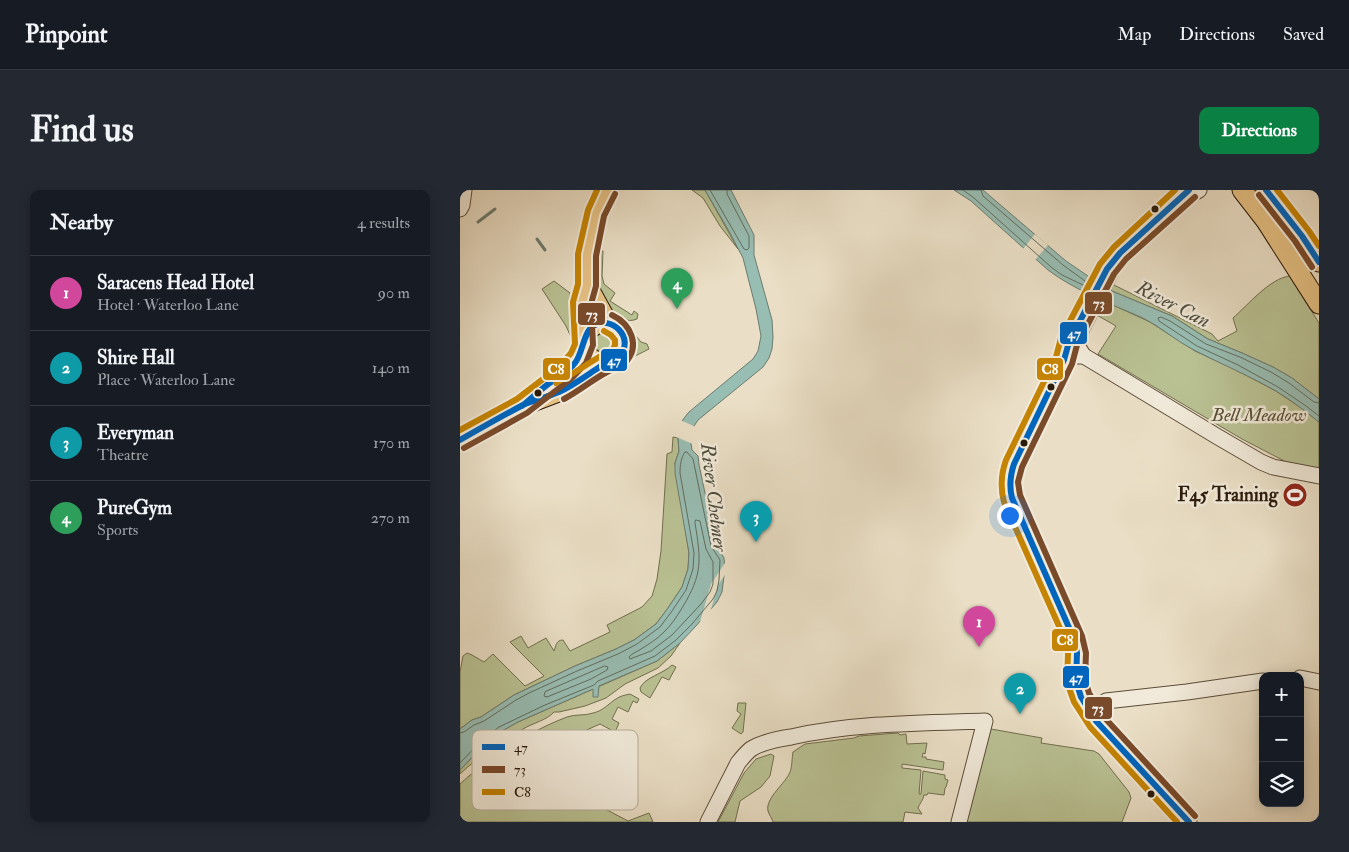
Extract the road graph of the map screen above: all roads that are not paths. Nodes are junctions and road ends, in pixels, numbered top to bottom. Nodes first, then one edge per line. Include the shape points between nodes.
1 (464, 190) edge
2 (607, 190) edge
3 (1199, 190) edge
4 (1242, 190) edge
5 (1254, 190) edge
6 (1266, 190) edge
7 (460, 209) edge
8 (1266, 221) junction
9 (1319, 262) edge
10 (586, 282) junction
11 (1319, 304) edge
12 (608, 323) junction
13 (584, 342) junction
14 (1081, 350) junction
15 (606, 363) junction
16 (522, 406) junction
17 (460, 440) edge
18 (1319, 476) edge
19 (1304, 679) edge
20 (1259, 682) edge
21 (1319, 682) edge
22 (1091, 712) junction
23 (708, 822) edge
24 (959, 822) edge
25 (1189, 822) edge

1 - 7 street
2 - 10 main road via 596,213 587,255
3 - 14 street via 1114,266 1080,332
4 - 8 main road
5 - 8 main road via 1268,210
6 - 9 main road
8 - 11 main road
10 - 12 main road
10 - 13 main road via 582,303
12 - 13 main road via 590,328
12 - 15 main road via 619,329 624,347 612,362
13 - 15 main road via 586,351 594,360
13 - 16 main road via 573,365
14 - 18 street via 1261,462
14 - 22 street via 1064,360 1014,464 1010,488 1074,639 1076,681
15 - 16 main road via 582,380
16 - 17 main road
19 - 21 street
20 - 22 street via 1106,701
22 - 25 street
23 - 24 street via 738,763 751,749 760,745 838,729 985,721

